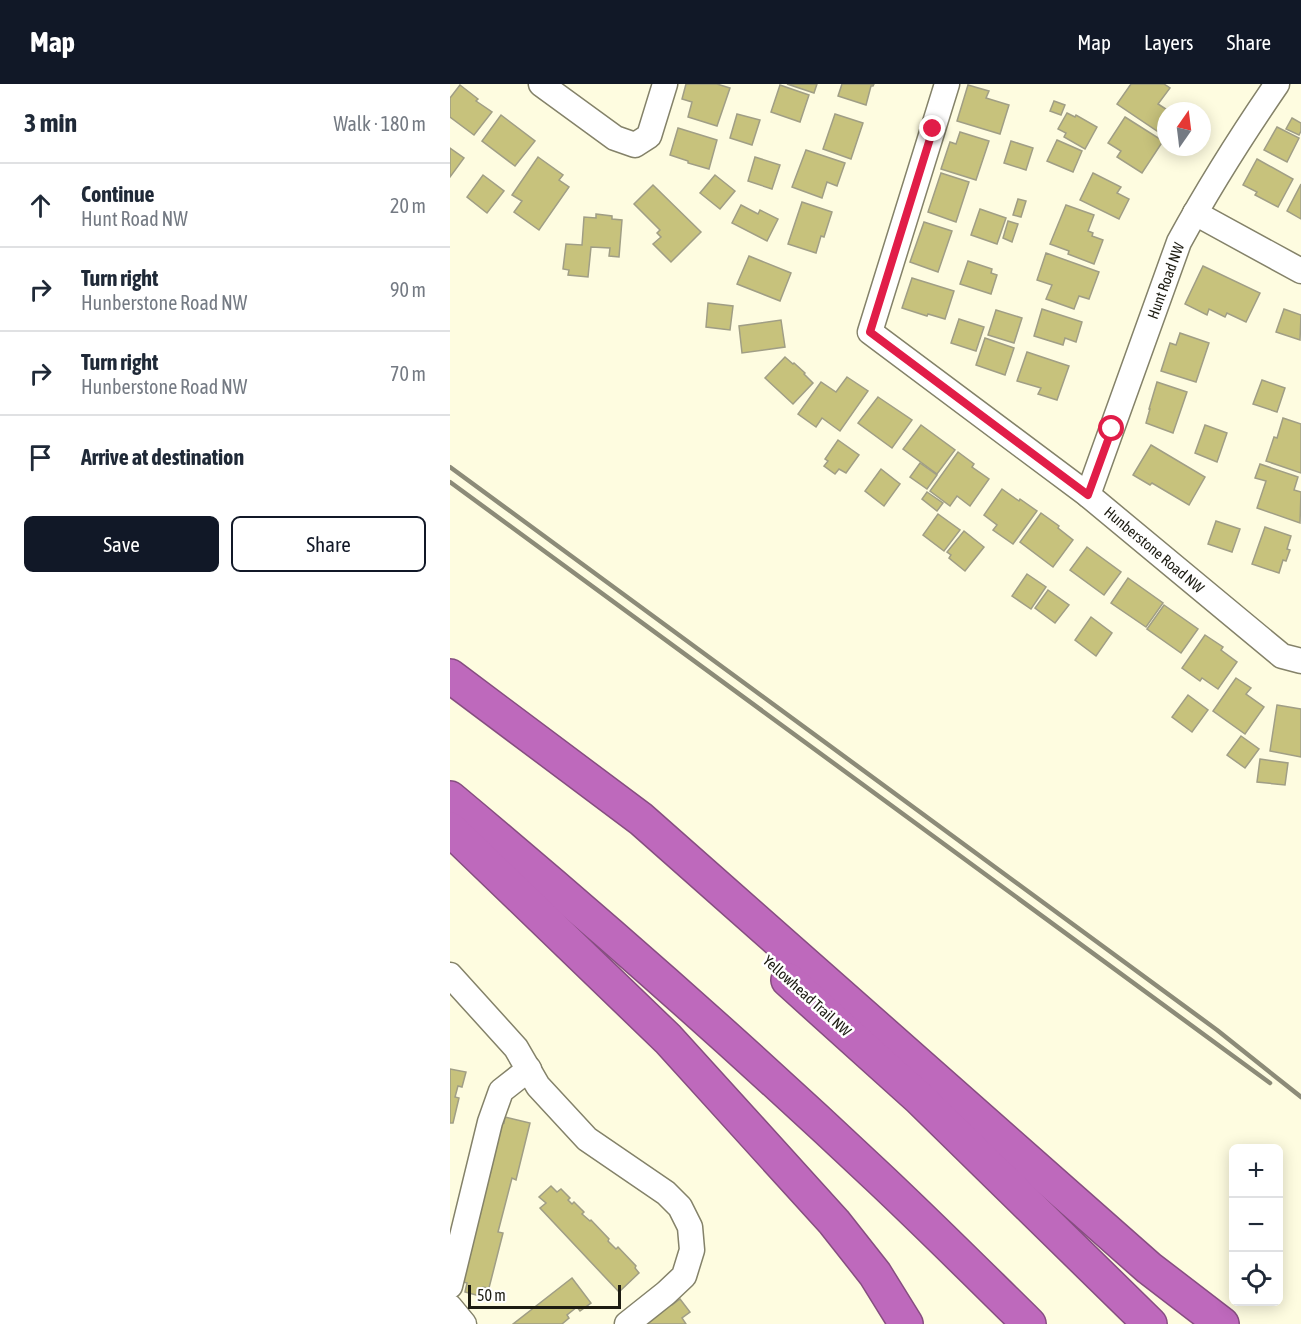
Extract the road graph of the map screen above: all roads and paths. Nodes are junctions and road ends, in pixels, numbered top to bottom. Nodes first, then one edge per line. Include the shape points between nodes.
1 (541, 84) edge
2 (664, 84) edge
3 (947, 84) edge
4 (1277, 84) edge
5 (1195, 213) junction
6 (1301, 271) edge
7 (1088, 495) junction
8 (1301, 661) edge
9 (450, 676) edge
10 (450, 683) edge
11 (450, 798) edge
12 (450, 829) edge
13 (450, 975) edge
14 (529, 1069) junction
15 (450, 1286) edge
16 (450, 1307) edge
17 (464, 1324) edge
18 (627, 1324) edge
19 (906, 1324) edge
20 (1029, 1324) edge
21 (1150, 1324) edge
22 (1222, 1324) edge

1 - 2 street via 615,138 635,145 649,136
3 - 7 street, Hunberstone Road NW via 870,332
4 - 5 street, Hunt Road NW
5 - 6 street
5 - 7 street, Hunt Road NW via 1179,242
7 - 8 street, Hunberstone Road NW via 1282,656
9 - 22 highway via 640,819 1149,1268
10 - 21 highway, Yellowhead Trail NW via 624,830 919,1098
11 - 20 highway via 701,1014 880,1179
12 - 19 highway via 668,1039 834,1222 875,1274
13 - 14 street via 516,1048
14 - 15 street via 501,1091
14 - 18 street via 538,1086 587,1139 666,1193 680,1207 690,1227 692,1250 684,1276
16 - 17 street

